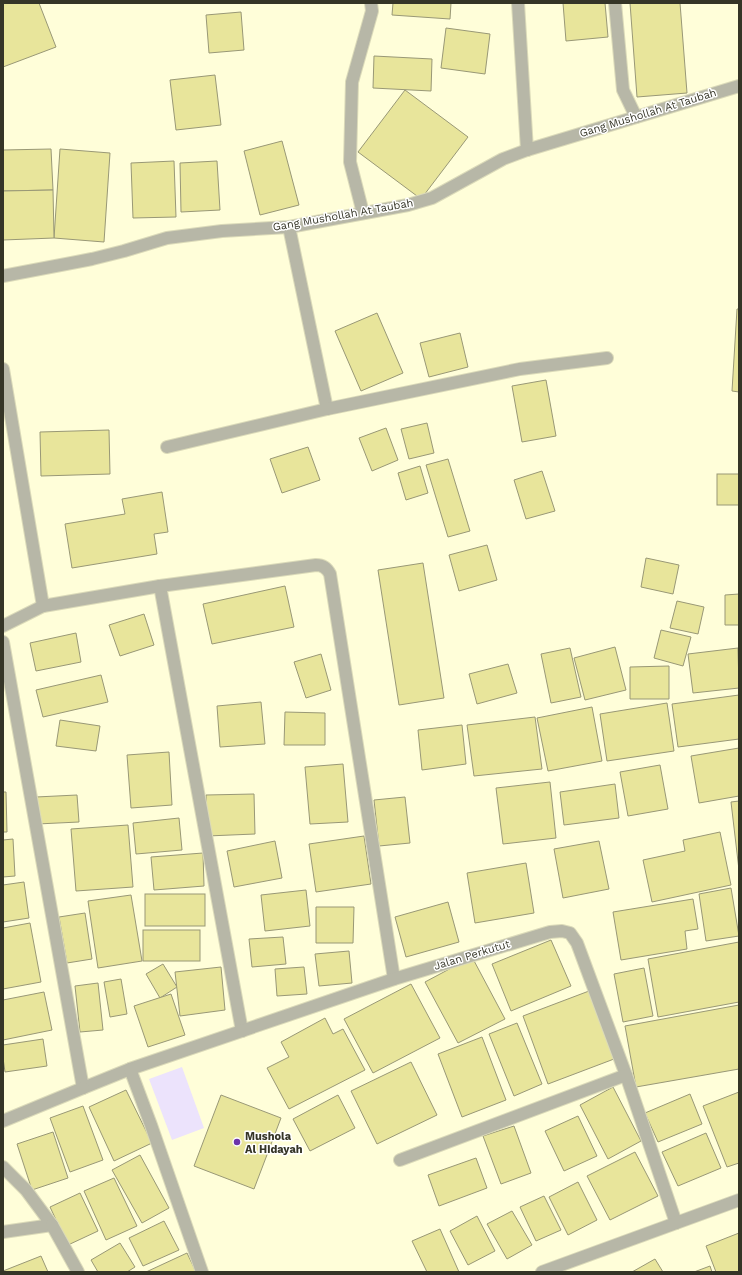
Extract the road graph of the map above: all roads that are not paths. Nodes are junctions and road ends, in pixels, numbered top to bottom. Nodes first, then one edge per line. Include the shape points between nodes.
1 (371, 3) edge
2 (518, 3) edge
3 (615, 3) edge
4 (739, 86) edge
5 (636, 117) junction
6 (527, 150) junction
7 (363, 213) junction
8 (289, 227) junction
9 (3, 276) edge
10 (607, 358) dead end
11 (3, 369) edge
12 (327, 409) junction
13 (167, 446) dead end
14 (160, 586) junction
15 (43, 606) junction
16 (3, 626) edge
17 (3, 642) edge
18 (394, 979) junction
19 (242, 1031) junction
20 (130, 1069) junction
21 (626, 1075) junction
22 (83, 1088) junction
23 (3, 1121) edge
24 (400, 1160) dead end
25 (3, 1168) edge
26 (739, 1200) edge
27 (676, 1223) junction
28 (52, 1225) junction
29 (3, 1232) edge
30 (78, 1272) edge
31 (202, 1272) edge
32 (542, 1272) edge

1 - 7 street via 372,11 352,82 350,162
2 - 6 street
3 - 5 street via 623,90
4 - 5 street, Gang Mushollah At Taubah
5 - 6 street, Gang Mushollah At Taubah
6 - 7 street, Gang Mushollah At Taubah via 432,198
7 - 8 street, Gang Mushollah At Taubah
8 - 9 street, Gang Mushollah At Taubah via 222,231 167,238 99,258
8 - 12 street
10 - 12 street via 520,369
11 - 15 street
12 - 13 street
14 - 15 street
14 - 18 street via 316,565 328,569
14 - 19 street
15 - 16 street
17 - 22 street
18 - 19 street, Jalan Perkutut
18 - 21 street, Jalan Perkutut via 550,932 570,933 577,943
19 - 20 street, Jalan Perkutut
20 - 22 street, Jalan Perkutut
20 - 31 street
21 - 24 street
21 - 27 street
22 - 23 street, Jalan Perkutut
25 - 28 street via 26,1190
26 - 27 street
27 - 32 street
28 - 29 street
28 - 30 street

